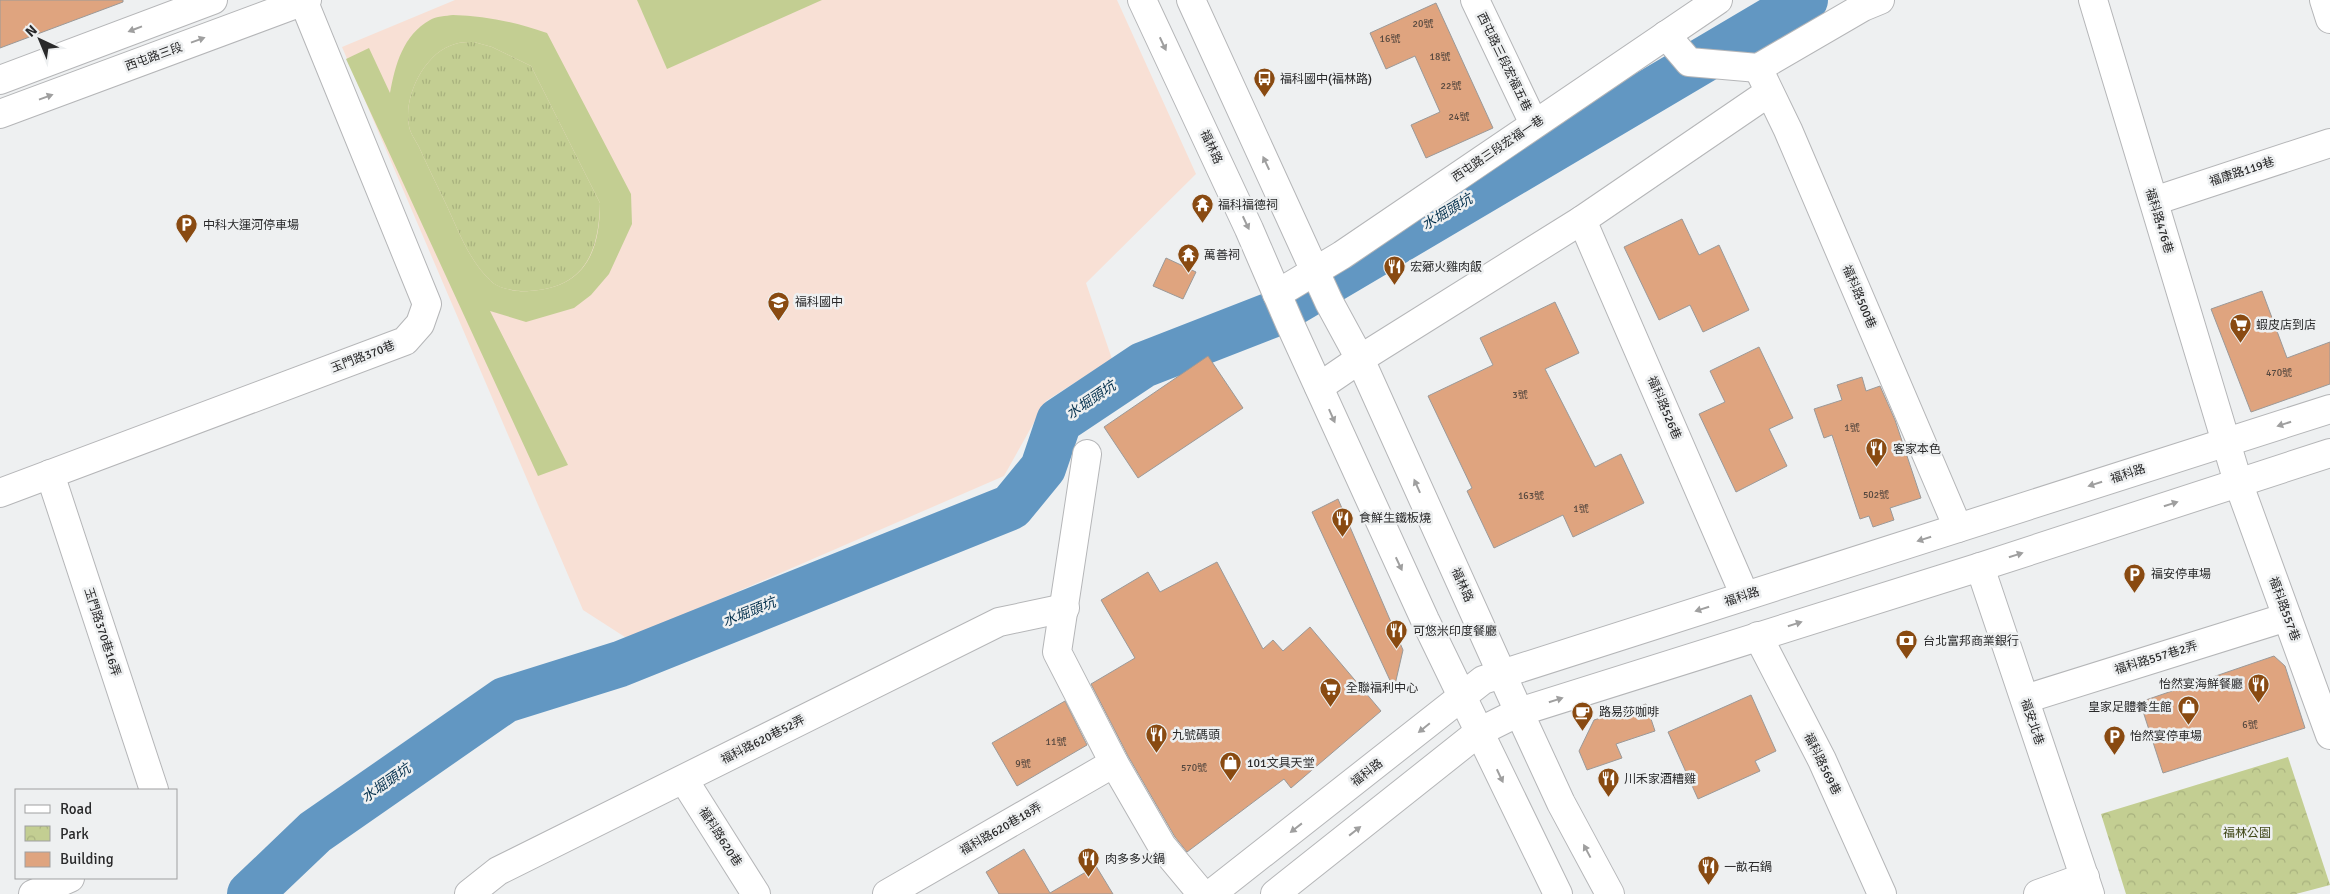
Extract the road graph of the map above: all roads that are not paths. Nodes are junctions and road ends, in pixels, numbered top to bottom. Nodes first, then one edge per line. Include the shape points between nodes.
1 (213, 0) edge
2 (305, 0) edge
3 (1142, 0) edge
4 (1191, 0) edge
5 (1474, 0) edge
6 (1718, 0) edge
7 (1880, 0) edge
8 (2093, 0) edge
9 (2324, 0) edge
10 (2330, 19) edge
11 (1666, 35) junction
12 (1758, 68) junction
13 (0, 80) edge
14 (1768, 93) junction
15 (0, 114) edge
16 (1534, 124) junction
17 (2330, 143) edge
18 (2154, 201) junction
19 (1582, 220) junction
20 (1314, 272) junction
21 (1277, 294) junction
22 (1360, 359) junction
23 (1319, 388) junction
24 (2330, 409) edge
25 (2226, 442) junction
26 (2330, 453) edge
27 (1087, 454) dead end
28 (50, 474) junction
29 (2238, 482) junction
30 (0, 493) edge
31 (1958, 528) junction
32 (1980, 567) junction
33 (1745, 596) junction
34 (1065, 608) junction
35 (2286, 617) junction
36 (1758, 636) junction
37 (1502, 674) junction
38 (1462, 697) junction
39 (2025, 699) junction
40 (1519, 712) junction
41 (1479, 732) junction
42 (2330, 735) edge
43 (1114, 763) junction
44 (684, 780) junction
45 (154, 789) edge
46 (68, 879) edge
47 (2087, 885) edge
48 (33, 894) edge
49 (469, 894) edge
50 (756, 894) edge
51 (888, 894) edge
52 (1202, 894) edge
53 (1211, 894) edge
54 (1276, 894) edge
55 (1558, 894) edge
56 (1610, 894) edge
57 (1882, 894) edge
58 (2038, 894) edge

1 -> 13 street
15 -> 2 street, 西屯路三段
2 - 28 street, 玉門路370巷 via 427,304 420,324 405,341
3 -> 21 street, 福林路
20 -> 4 street
5 - 16 street, 西屯路三段宏福五巷
6 - 11 street, 西屯路三段宏福一巷
7 - 12 street
8 - 18 street, 福科路476巷
9 - 10 street
11 - 12 street via 1689,62
11 - 16 street, 西屯路三段宏福一巷
12 - 14 street, 福科路500巷
14 - 19 street
14 - 31 street, 福科路500巷 via 1788,130
16 - 20 street, 西屯路三段宏福一巷
17 - 18 street, 福康路119巷
18 - 25 street, 福科路476巷
19 - 22 street
19 - 33 street, 福科路526巷
20 - 21 street, 西屯路三段宏福一巷
20 - 22 street, 福林路
21 - 23 street, 福林路
22 - 23 street
37 -> 22 street, 福林路
23 -> 38 street
24 -> 25 street, 福科路
25 - 29 street, 福科路476巷
25 -> 31 street, 福科路
26 - 29 street
27 - 34 street
28 - 30 street, 玉門路370巷
28 - 45 street, 玉門路370巷16弄
32 -> 29 street
29 - 35 street, 福科路557巷
31 -> 33 street, 福科路
36 -> 32 street
32 - 39 street, 福安北巷
33 -> 37 street, 福科路
34 - 43 street via 1057,652
34 - 44 street, 福科路620巷52弄 via 999,622
35 - 39 street, 福科路557巷2弄
35 - 42 street, 福科路557巷
40 -> 36 street
36 - 57 street, 福科路569巷 via 1822,760
37 - 38 street, 福科路 via 1483,680
37 - 40 street, 福林路
38 - 41 street
38 -> 53 street, 福科路
39 - 47 street, 福安北巷
40 - 41 street
56 -> 40 street, 福林路 via 1561,803
54 -> 41 street
41 -> 55 street
43 - 51 street, 福科路620巷18弄
43 - 52 street via 1162,846
44 - 49 street, 福科路620巷52弄 via 498,871
44 - 50 street, 福科路620巷
46 - 48 street
47 - 58 street

